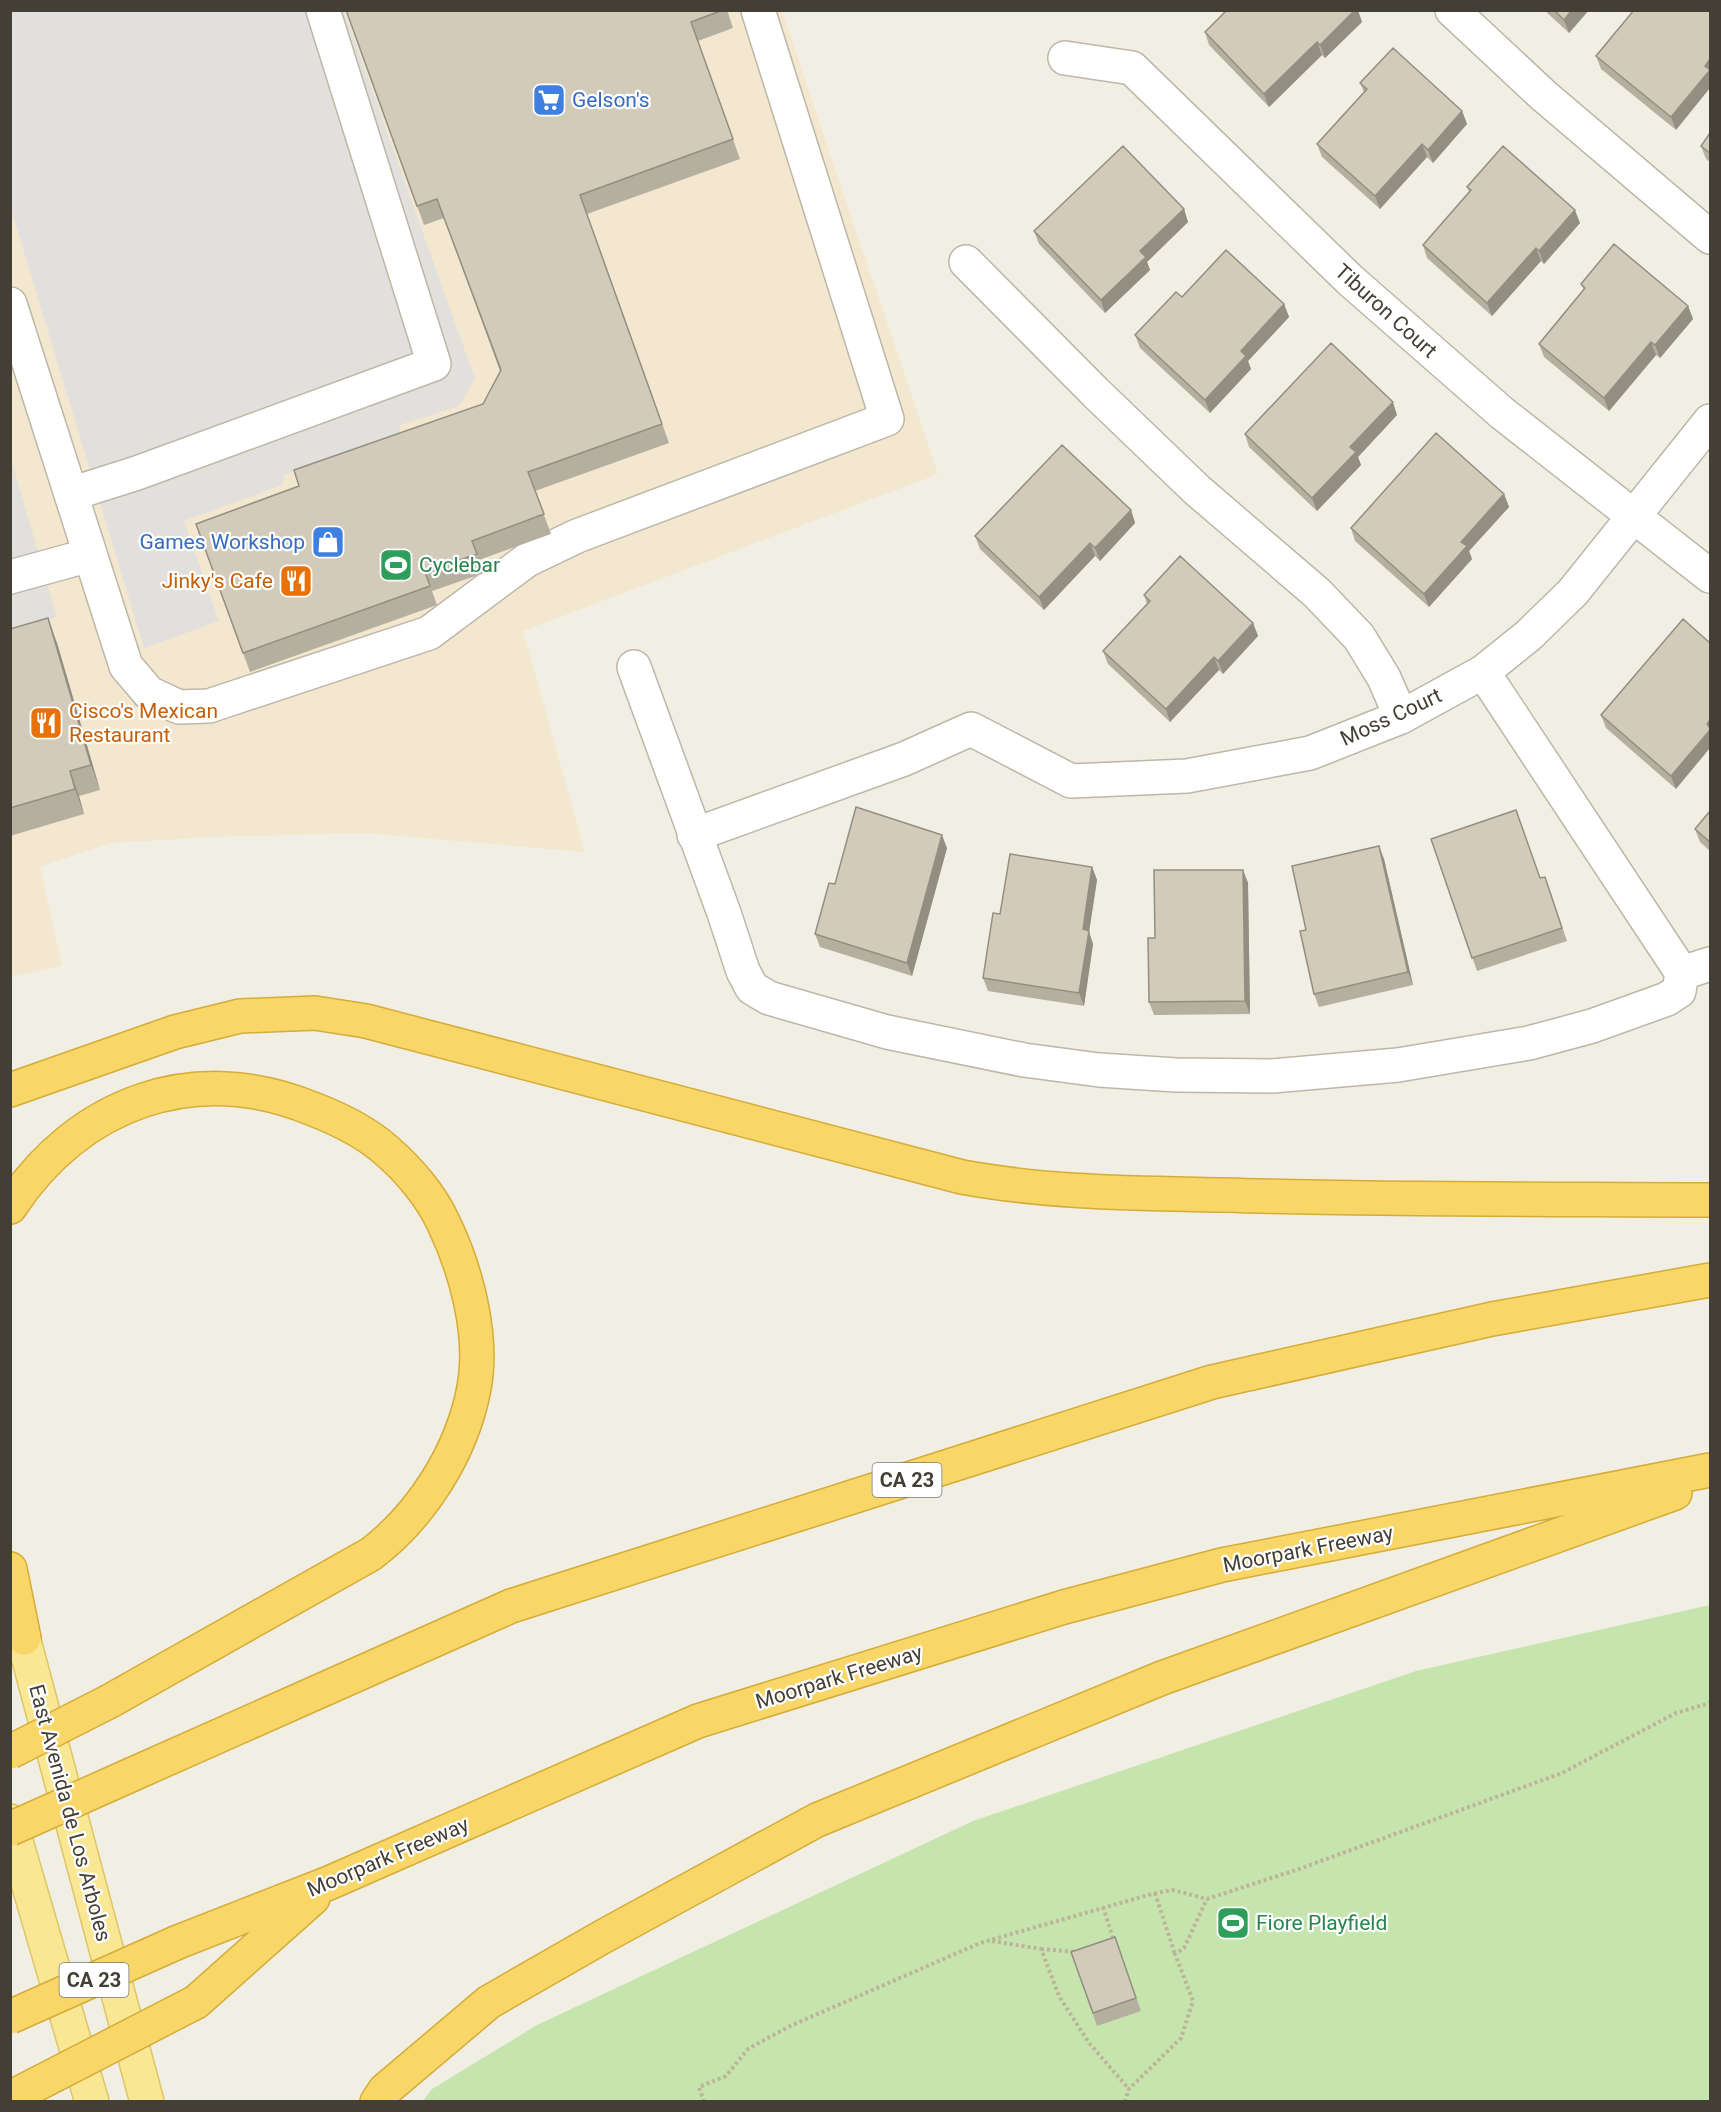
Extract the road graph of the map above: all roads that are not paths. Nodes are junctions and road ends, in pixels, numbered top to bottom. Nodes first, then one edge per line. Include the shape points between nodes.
1 (323, 10) edge
2 (758, 10) edge
3 (1452, 10) edge
4 (1065, 58) dead end
5 (1710, 237) edge
6 (966, 262) dead end
7 (10, 304) edge
8 (1710, 421) edge
9 (71, 494) junction
10 (1634, 516) junction
11 (90, 555) junction
12 (1710, 576) edge
13 (10, 577) edge
14 (634, 668) dead end
15 (1483, 672) junction
16 (1401, 717) junction
17 (694, 835) junction
18 (1696, 969) edge
19 (10, 1090) edge
20 (1710, 1200) edge
21 (10, 1207) edge
22 (1710, 1280) edge
23 (1710, 1470) edge
24 (1710, 1481) edge
25 (10, 1569) edge
26 (10, 1594) edge
27 (24, 1638) junction
28 (10, 1752) edge
29 (10, 1821) edge
30 (10, 1829) edge
31 (329, 1883) junction
32 (10, 2017) edge
33 (10, 2098) edge
34 (92, 2102) edge
35 (147, 2102) edge
36 (376, 2102) edge

1 - 9 street via 434,364
2 - 11 street via 886,419 576,536 527,560 429,633 209,706 179,707 149,693 126,666
3 - 5 street via 1543,95
4 - 10 street, Tiburon Court via 1131,68 1350,280 1503,413
6 - 16 street via 1197,490 1317,593 1359,637 1384,678
7 - 9 street
8 - 10 street, Moss Court
9 - 11 street
10 - 12 street, Tiburon Court
10 - 15 street, Moss Court via 1573,592
11 - 13 street
14 - 17 street
15 - 16 street, Moss Court
15 - 18 street
16 - 17 street, Moss Court via 1310,753 1187,776 1071,781 971,729 904,759
17 - 18 street via 752,988 769,998 887,1032 1024,1060 1176,1075 1272,1076 1398,1065 1529,1043 1592,1026 1667,999 1679,991
19 - 20 highway via 186,1029 240,1016 315,1013 366,1021 962,1177 1006,1185 1320,1198
21 - 28 highway, bridge via 46,1161 114,1110 199,1089 228,1087 273,1094 339,1119 387,1151 423,1190 443,1220 467,1287 476,1347 471,1398 460,1434 429,1493 387,1541 110,1701
22 - 30 highway, CA 23, bridge via 1492,1319 1212,1382 511,1606
23 - 31 highway, Moorpark Freeway / CA 23 via 1222,1565 1064,1606 698,1721
24 - 36 highway via 1162,1678 817,1820 489,2002
25 - 27 highway
26 - 27 main road, East Avenida de Los Arboles
27 - 35 main road, East Avenida de Los Arboles
29 - 34 main road
31 - 32 highway, Moorpark Freeway / CA 23, bridge via 178,1942
31 - 33 highway, bridge via 196,2002

